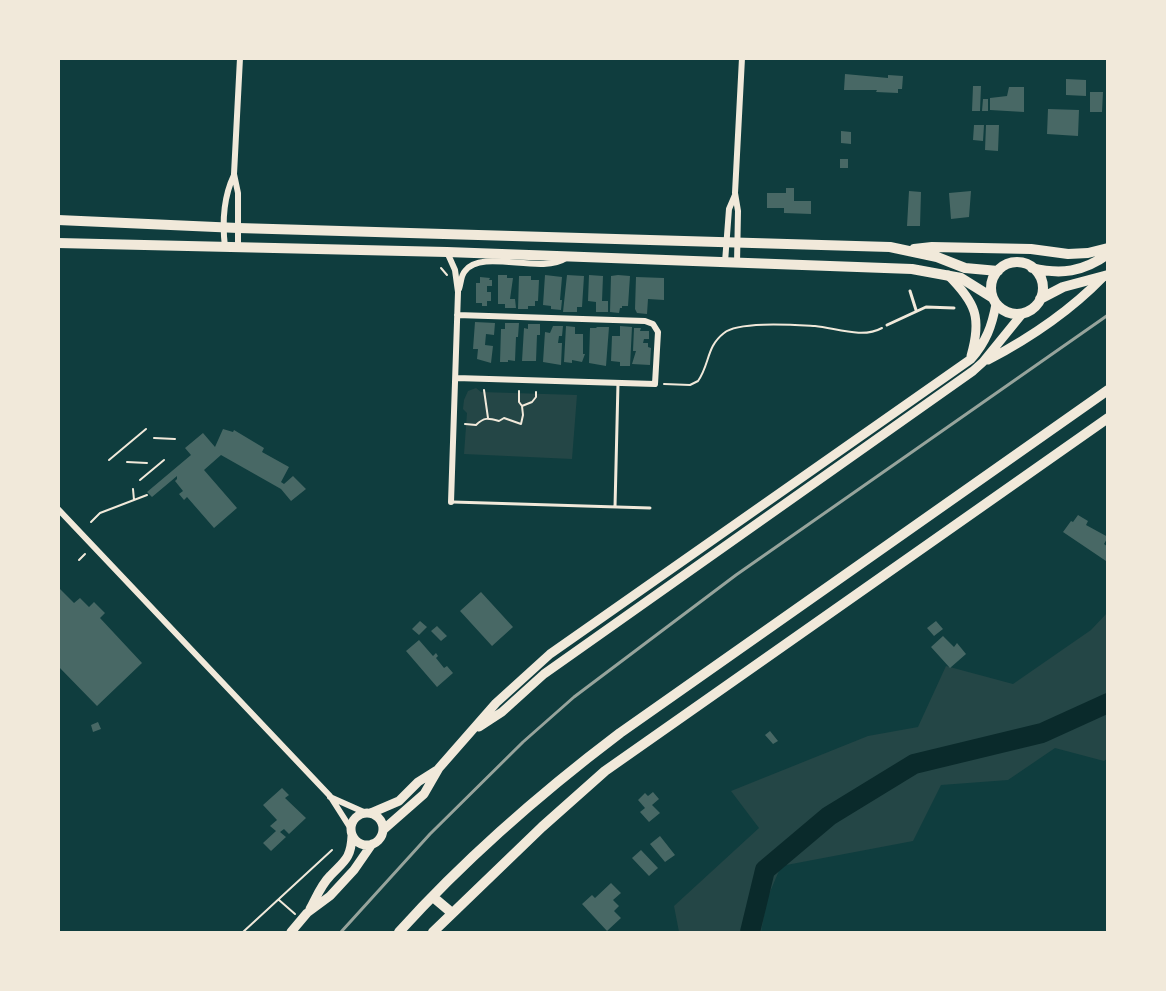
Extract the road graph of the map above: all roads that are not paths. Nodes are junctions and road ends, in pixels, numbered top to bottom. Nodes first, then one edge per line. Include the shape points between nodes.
1 (240, 58) edge
2 (741, 58) edge
3 (234, 174) junction
4 (735, 193) junction
5 (58, 220) edge
6 (223, 228) junction
7 (238, 228) junction
8 (58, 243) edge
9 (732, 243) junction
10 (225, 247) junction
11 (238, 248) junction
12 (1107, 248) edge
13 (908, 250) junction
14 (447, 252) junction
15 (1107, 254) edge
16 (568, 257) junction
17 (731, 263) junction
18 (1032, 267) junction
19 (998, 271) junction
20 (947, 274) junction
21 (1105, 276) edge
22 (910, 291) dead end
23 (458, 292) junction
24 (1040, 299) junction
25 (995, 301) junction
26 (954, 308) dead end
27 (916, 310) junction
28 (1022, 314) junction
29 (458, 315) junction
30 (887, 325) road end
31 (971, 358) junction
32 (983, 362) junction
33 (456, 378) junction
34 (618, 383) junction
35 (1107, 390) edge
36 (1107, 418) edge
37 (451, 502) joint
38 (615, 507) junction
39 (650, 508) dead end
40 (58, 509) edge
41 (819, 594) junction
42 (833, 612) junction
43 (470, 733) junction
44 (439, 768) junction
45 (330, 796) junction
46 (368, 813) junction
47 (383, 830) junction
48 (352, 832) junction
49 (372, 844) junction
50 (433, 897) junction
51 (452, 913) junction
52 (305, 916) junction
53 (291, 933) edge
54 (399, 933) edge
55 (433, 933) edge

1 - 3 street
2 - 4 street
3 - 6 street via 226,191
3 - 7 street
4 - 9 street via 738,211
4 - 9 street via 729,209
5 - 6 main road
6 - 7 main road
6 - 10 street
7 - 9 main road
7 - 11 street
8 - 10 main road
9 - 13 main road
9 - 17 street
9 - 17 street
10 - 11 main road
11 - 14 main road
12 - 13 main road via 1068,254 972,247
13 - 19 main road via 965,268
14 - 16 main road
14 - 23 street
15 - 18 main road via 1075,271 1056,273
16 - 17 main road
16 - 23 street via 554,264 474,263 463,272
17 - 20 main road via 912,269
18 - 19 main road via 1018,262
18 - 24 main road via 1041,279
19 - 25 main road via 991,284
20 - 25 main road via 973,284
20 - 31 main road via 966,294 976,313
21 - 24 main road via 1063,287
21 - 32 main road via 1074,305 1015,346
22 - 27 lane
23 - 29 street
24 - 28 main road
25 - 28 main road via 1008,312
25 - 31 main road via 987,336
26 - 27 lane
27 - 30 lane
28 - 32 main road
29 - 33 street
29 - 34 street via 649,322 656,326 655,384
31 - 43 main road via 550,654 496,703
32 - 43 main road via 544,674 502,712
33 - 34 street
33 - 37 street
34 - 38 lane
35 - 41 main road
36 - 42 main road
37 - 38 lane
38 - 39 lane
40 - 45 street
41 - 42 main road
41 - 50 main road via 585,760 507,826
42 - 51 main road via 590,783
43 - 44 main road
44 - 46 main road via 399,801
44 - 47 main road via 424,794
45 - 46 street
45 - 48 street
46 - 47 main road via 381,821
46 - 48 main road via 353,819
47 - 49 main road via 380,839
48 - 49 main road via 363,844
48 - 52 main road via 351,851 346,860 330,876
49 - 52 main road via 330,896
50 - 51 main road
50 - 54 main road
51 - 55 main road
52 - 53 main road

